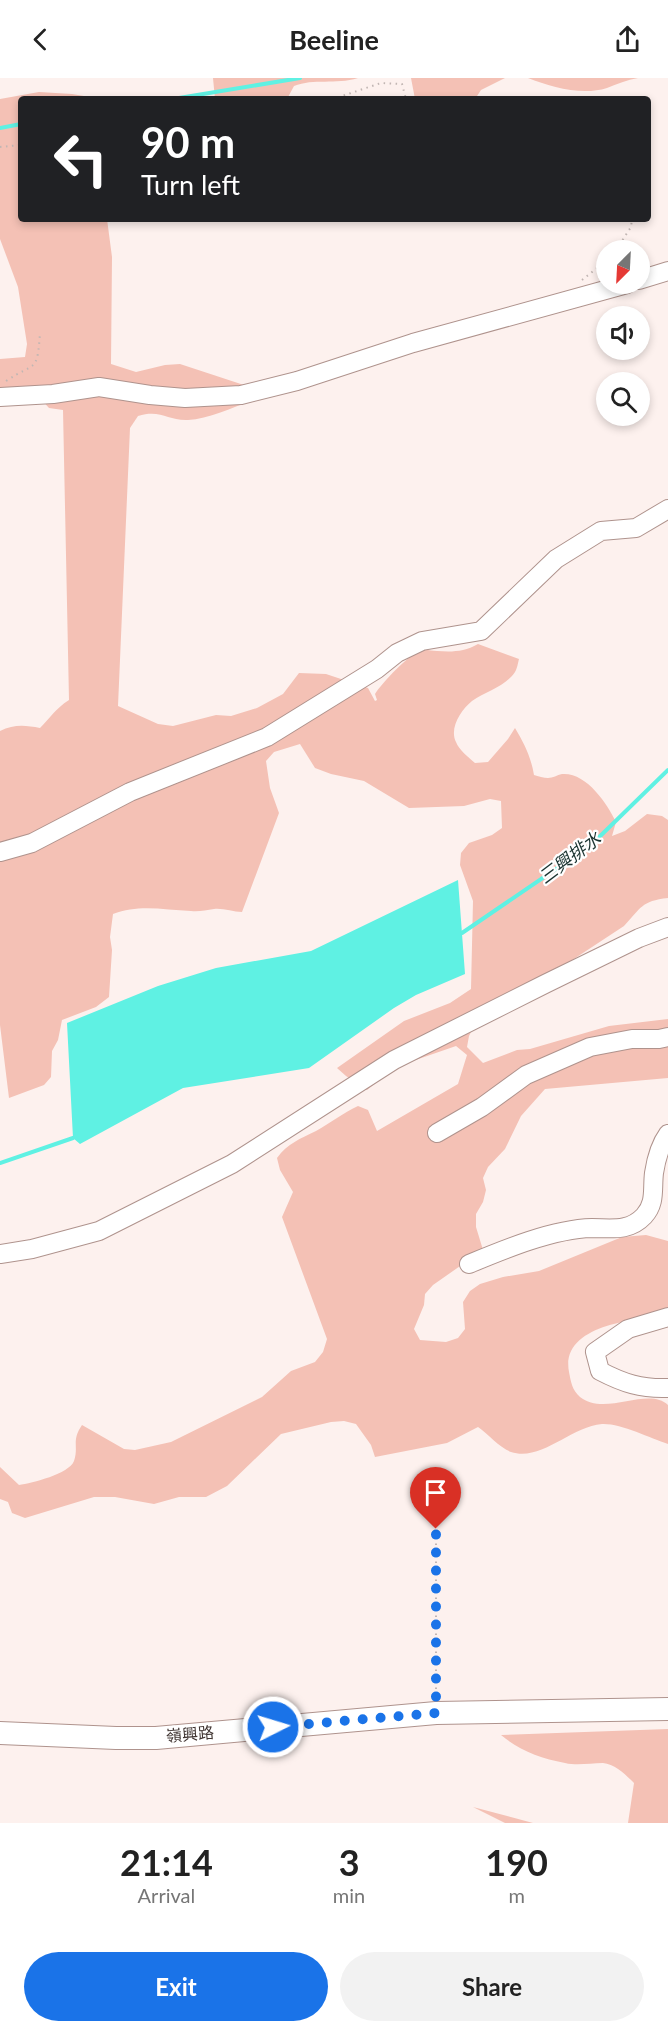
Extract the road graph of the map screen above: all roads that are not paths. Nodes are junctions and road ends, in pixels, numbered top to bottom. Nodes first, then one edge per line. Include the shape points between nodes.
1 (668, 272) edge
2 (650, 277) edge
3 (596, 293) edge
4 (0, 397) edge
5 (668, 509) edge
6 (0, 852) edge
7 (668, 927) edge
8 (668, 1037) edge
9 (437, 1133) dead end
10 (668, 1134) edge
11 (661, 1199) edge
12 (0, 1254) edge
13 (469, 1264) dead end
14 (668, 1317) edge
15 (668, 1388) edge
16 (668, 1709) edge
17 (0, 1733) edge

1 - 2 lane
3 - 4 lane via 240,395 185,398 99,387
5 - 6 lane via 636,528 601,531 556,559 481,631 422,641 267,737 130,792 32,843
7 - 12 lane via 394,1060 232,1164 99,1231
8 - 9 lane via 590,1047 526,1075
10 - 11 lane via 654,1173
11 - 13 lane via 643,1217 621,1229 590,1228 553,1234
14 - 15 lane via 627,1329 595,1352 600,1371 622,1383
16 - 17 main road, 嶺興路 via 436,1713 156,1738

